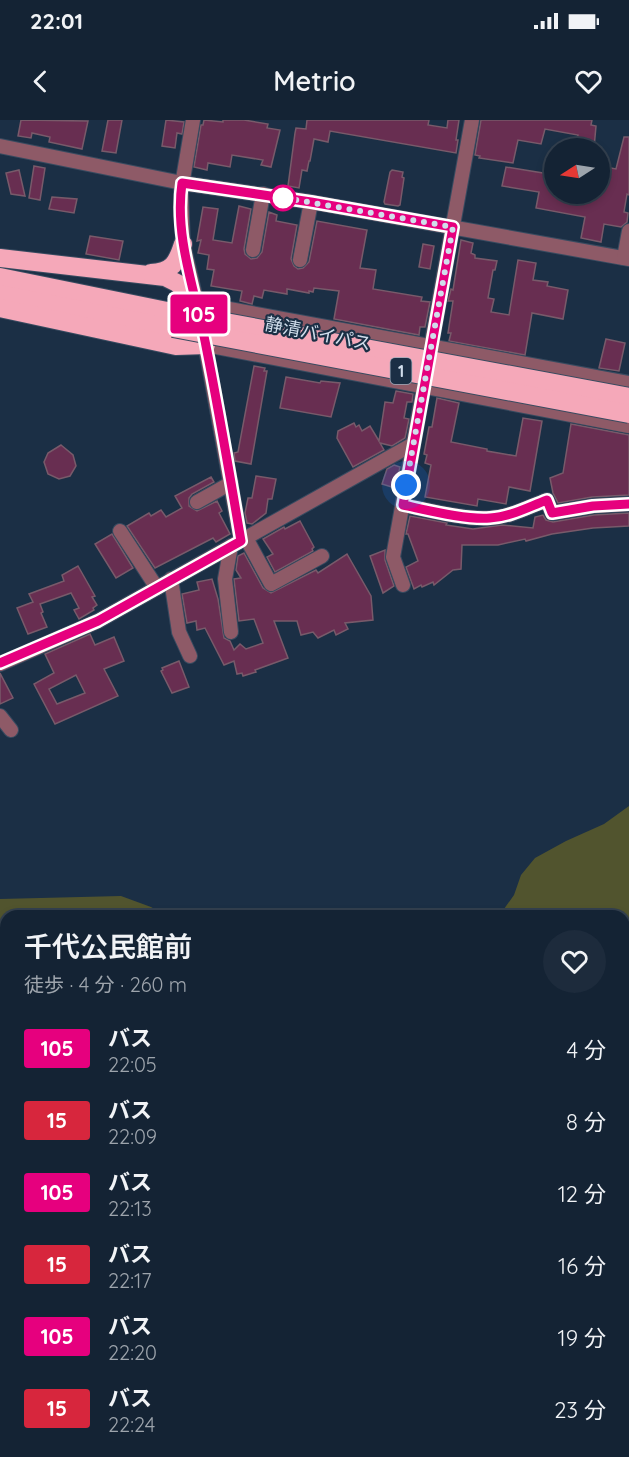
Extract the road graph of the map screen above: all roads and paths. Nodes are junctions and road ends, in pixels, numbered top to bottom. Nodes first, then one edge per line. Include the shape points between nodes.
1 (193, 120) edge
2 (472, 120) edge
3 (0, 146) edge
4 (182, 183) junction
5 (263, 195) junction
6 (311, 202) junction
7 (453, 227) junction
8 (629, 231) edge
9 (183, 244) junction
10 (253, 250) dead end
11 (0, 258) edge
12 (626, 258) edge
13 (300, 260) dead end
14 (149, 274) junction
15 (0, 277) edge
16 (0, 294) edge
17 (197, 303) junction
18 (0, 308) edge
19 (175, 320) junction
20 (206, 345) junction
21 (431, 345) junction
22 (629, 383) edge
23 (423, 388) junction
24 (629, 397) edge
25 (629, 414) edge
26 (629, 426) edge
27 (413, 444) junction
28 (231, 483) junction
29 (197, 502) dead end
30 (629, 504) edge
31 (403, 505) junction
32 (120, 531) dead end
33 (239, 542) junction
34 (322, 556) dead end
35 (171, 579) junction
36 (403, 585) dead end
37 (157, 588) junction
38 (231, 632) dead end
39 (190, 656) dead end
40 (0, 663) edge
41 (0, 716) edge
42 (11, 730) dead end

1 - 4 street
2 - 7 street
3 - 4 street
4 - 5 street
4 - 9 street
5 - 6 street
5 - 10 street
6 - 7 street
6 - 13 street
7 - 12 street
7 - 21 street
8 - 12 street
9 - 14 highway via 169,269
9 - 17 street
11 - 14 highway
14 - 17 highway via 171,279
15 - 19 highway, 静清バイパス / 1
16 - 19 highway, 静清バイパス / 1
17 - 20 street
17 - 21 street
18 - 20 highway via 176,346
19 - 24 highway, 静清バイパス / 1, bridge
19 - 25 highway, 静清バイパス / 1, bridge
20 - 23 street
20 - 28 street
21 - 22 street
21 - 23 street
23 - 26 street
23 - 27 street
27 - 31 street
27 - 33 street
28 - 29 street
28 - 33 street
30 - 31 street via 552,513 547,500 513,514 489,518
31 - 36 street via 393,557
32 - 37 street
33 - 34 street via 272,584
33 - 35 street
33 - 38 street via 225,579
35 - 37 street
35 - 39 street via 179,632
37 - 40 street via 98,621
41 - 42 street

